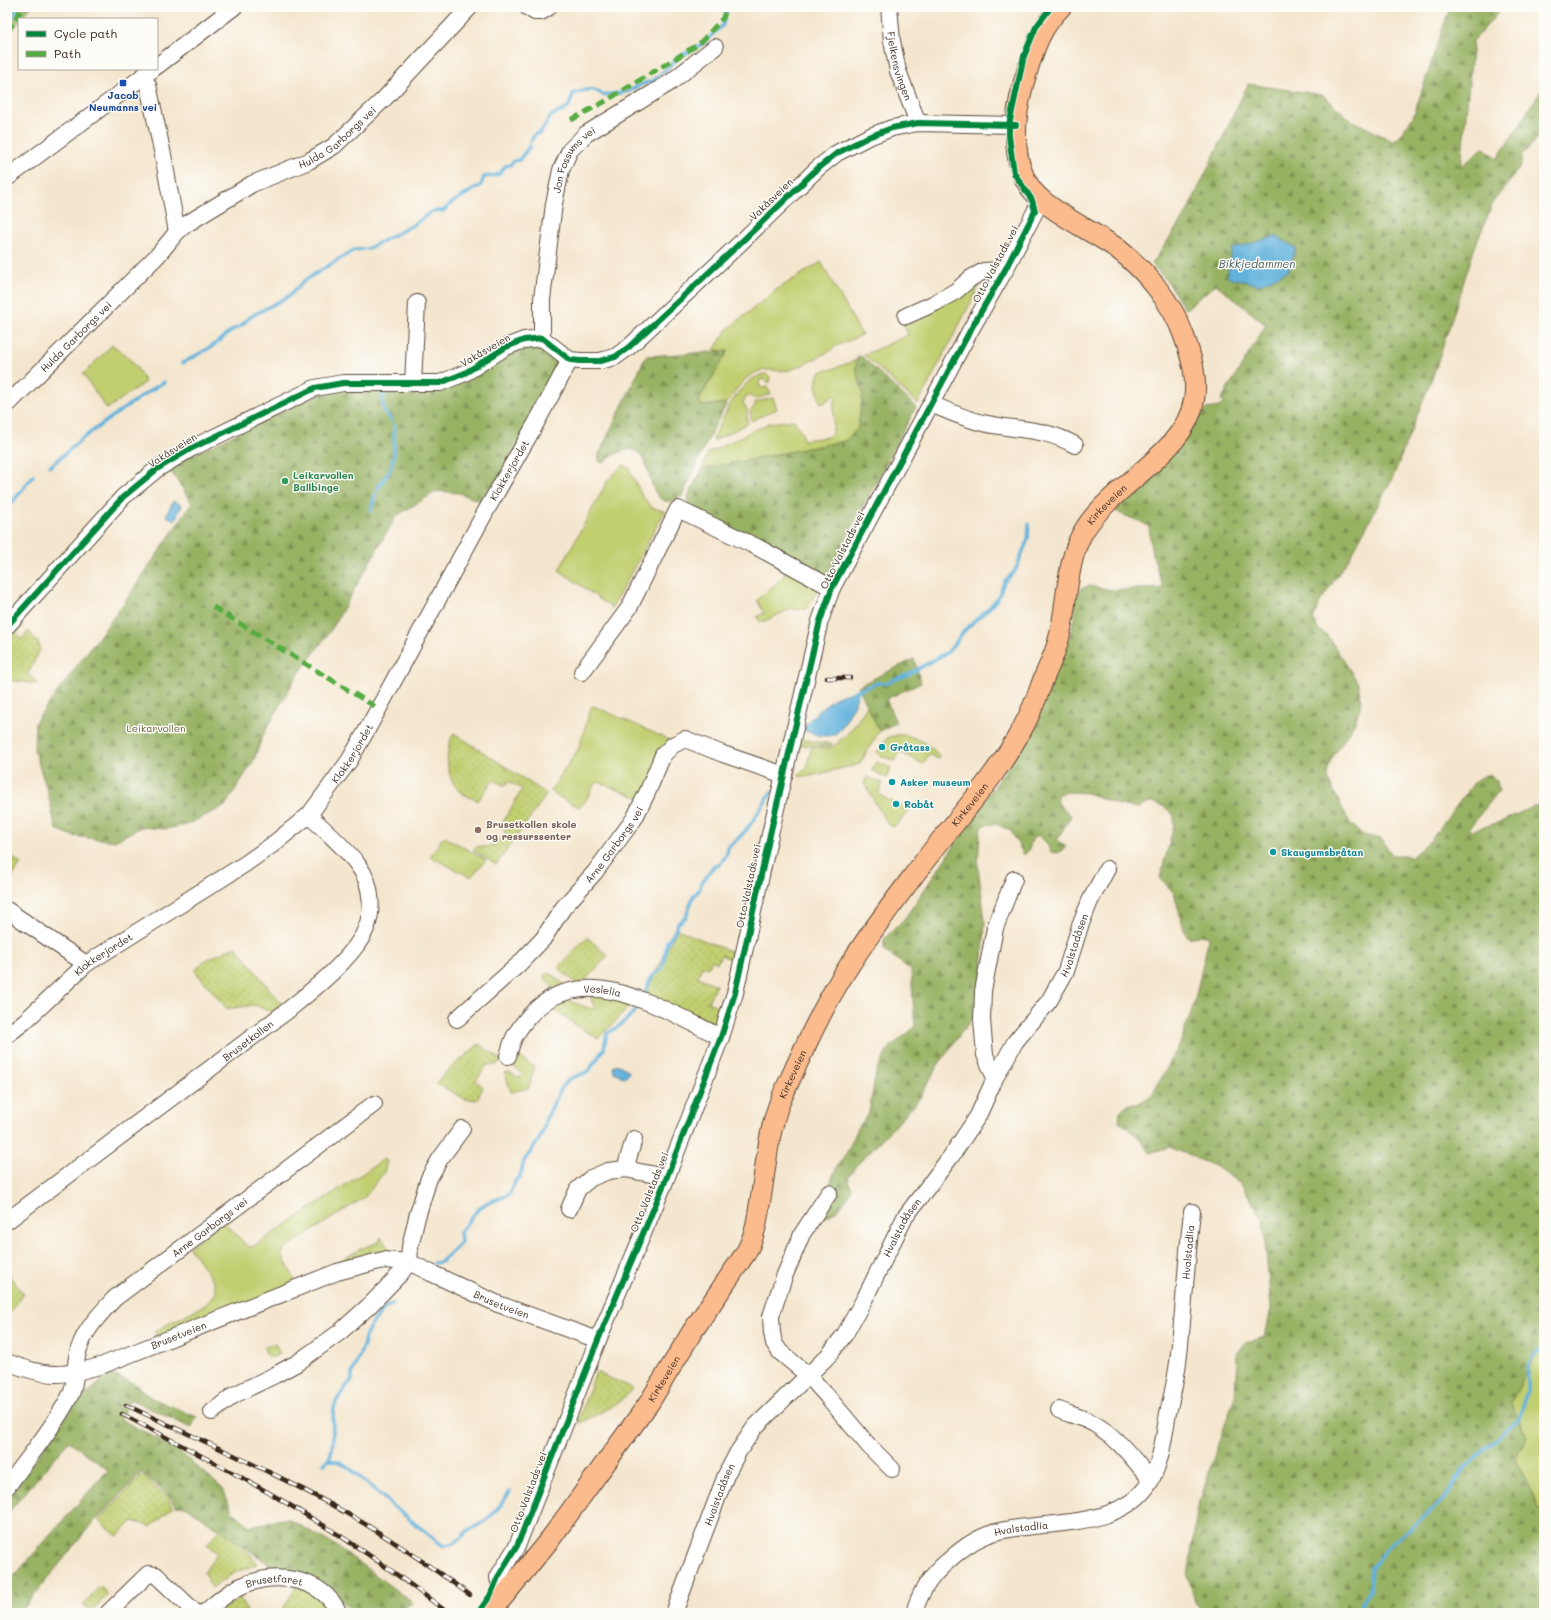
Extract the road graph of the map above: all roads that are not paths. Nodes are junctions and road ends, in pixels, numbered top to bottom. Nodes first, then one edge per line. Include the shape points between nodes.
1 (234, 7) edge
2 (470, 7) edge
3 (527, 7) edge
4 (549, 7) edge
5 (889, 7) edge
6 (1061, 7) edge
7 (715, 47) dead end
8 (158, 65) edge
9 (147, 73) edge
10 (918, 123) junction
11 (1016, 125) junction
12 (7, 178) edge
13 (1041, 200) junction
14 (177, 232) junction
15 (1005, 270) junction
16 (417, 303) dead end
17 (906, 316) dead end
18 (542, 338) junction
19 (570, 360) junction
20 (413, 383) junction
21 (931, 404) junction
22 (7, 405) edge
23 (1076, 445) dead end
24 (832, 588) junction
25 (7, 626) edge
26 (582, 672) dead end
27 (784, 775) junction
28 (309, 815) junction
29 (1107, 869) dead end
30 (1014, 879) dead end
31 (7, 910) edge
32 (86, 964) junction
33 (457, 1019) dead end
34 (7, 1035) edge
35 (721, 1037) junction
36 (508, 1056) dead end
37 (995, 1078) junction
38 (374, 1104) dead end
39 (462, 1129) dead end
40 (634, 1139) dead end
41 (625, 1169) junction
42 (666, 1177) junction
43 (829, 1192) dead end
44 (569, 1209) dead end
45 (1192, 1212) dead end
46 (7, 1221) edge
47 (409, 1262) junction
48 (598, 1340) junction
49 (7, 1362) edge
50 (75, 1373) junction
51 (809, 1376) junction
52 (1059, 1410) dead end
53 (212, 1412) dead end
54 (892, 1468) dead end
55 (1151, 1480) junction
56 (7, 1487) edge
57 (509, 1591) junction
58 (108, 1613) edge
59 (196, 1613) edge
60 (204, 1613) edge
61 (339, 1613) edge
62 (490, 1613) edge
63 (674, 1613) edge
64 (914, 1613) edge

1 - 8 street
2 - 14 street, Hulda Garborgs vei via 384,98 334,146 310,161 252,184
3 - 4 street via 535,12 541,12
5 - 10 street, Fjelkensvingen via 898,71
6 - 11 main road, Kirkeveien via 1043,29 1037,41 1021,93
7 - 18 street, Jon Fossums vei via 671,82 586,134 565,158 554,204 542,299
9 - 12 street
9 - 14 street
10 - 11 street, Vakåsveien
10 - 19 street, Vakåsveien via 892,128 837,153 615,358 600,361
11 - 13 main road, Kirkeveien via 1018,158 1028,183
13 - 15 street, Otto Valstads vei
13 - 57 main road, Kirkeveien via 1119,250 1152,281 1182,329 1194,370 1195,393 1191,411 1175,439 1110,500 1085,528 1074,554 1059,640 1025,724 985,786 927,857 854,958 824,1011 778,1106 757,1225 745,1254 692,1332 649,1403 551,1538
14 - 22 street, Hulda Garborgs vei via 158,255
15 - 17 street, Otto Valstads vei via 984,271 956,291
15 - 21 street, Otto Valstads vei
16 - 20 street
18 - 19 street
18 - 20 street, Vakåsveien via 524,340 506,347 465,373 440,383
19 - 28 street, Klokkerjordet via 372,722 349,761
20 - 25 street, Vakåsveien via 343,383 315,388 192,448 157,469 123,497
21 - 23 street via 965,418 1044,432
21 - 24 street, Otto Valstads vei
24 - 26 street, Otto Valstads vei via 757,547 678,509 629,608
24 - 27 street, Otto Valstads vei via 820,621
27 - 33 street, Arne Garborgs vei via 685,739 673,745 663,755 634,819 595,872 563,908 544,939
27 - 35 street, Otto Valstads vei via 735,993
28 - 32 street, Klokkerjordet via 245,864
28 - 46 street, Brusetkollen via 350,854 366,878 370,890 371,905 367,925 348,955 287,1011
29 - 37 street, Hvalstadåsen via 1090,901 1066,971 1049,1001 1015,1042
30 - 37 street via 994,928 984,991 982,1020 985,1055
31 - 32 street
32 - 34 street, Klokkerjordet
35 - 36 street, Veslelia via 646,1001 622,993 574,989 552,996 535,1010 516,1034
35 - 42 street, Otto Valstads vei
37 - 51 street, Hvalstadåsen via 968,1132 905,1217 845,1334
38 - 50 street, Arne Garborgs vei via 115,1298 94,1320 82,1342
39 - 47 street via 429,1178 410,1247
40 - 41 street
41 - 42 street, Otto Valstads vei
41 - 44 street, Otto Valstads vei via 608,1171 591,1178 578,1189
42 - 48 street, Otto Valstads vei
43 - 51 street via 802,1234 771,1316 774,1343 785,1357
45 - 55 street, Hvalstadlia via 1178,1363 1160,1457
47 - 48 street, Brusetveien via 498,1304
47 - 50 street, Brusetveien via 383,1260 337,1272 103,1365
47 - 53 street via 370,1305 340,1332 297,1363 234,1395
48 - 57 street, Otto Valstads vei via 517,1546 498,1577 499,1583
49 - 50 street, Brusetveien via 44,1374
50 - 56 street via 71,1395
51 - 54 street via 869,1446
51 - 63 street, Hvalstadåsen via 755,1427 738,1452 726,1475
52 - 55 street via 1095,1424 1107,1432
55 - 64 street, Hvalstadlia via 1137,1498 1117,1511 1090,1519 998,1531 975,1541 957,1552 938,1570 921,1591
57 - 62 main road, Kirkeveien
58 - 59 street via 148,1574 152,1574
60 - 61 street, Brusetfaret via 238,1587 254,1581 276,1578 306,1582 322,1590 333,1601

